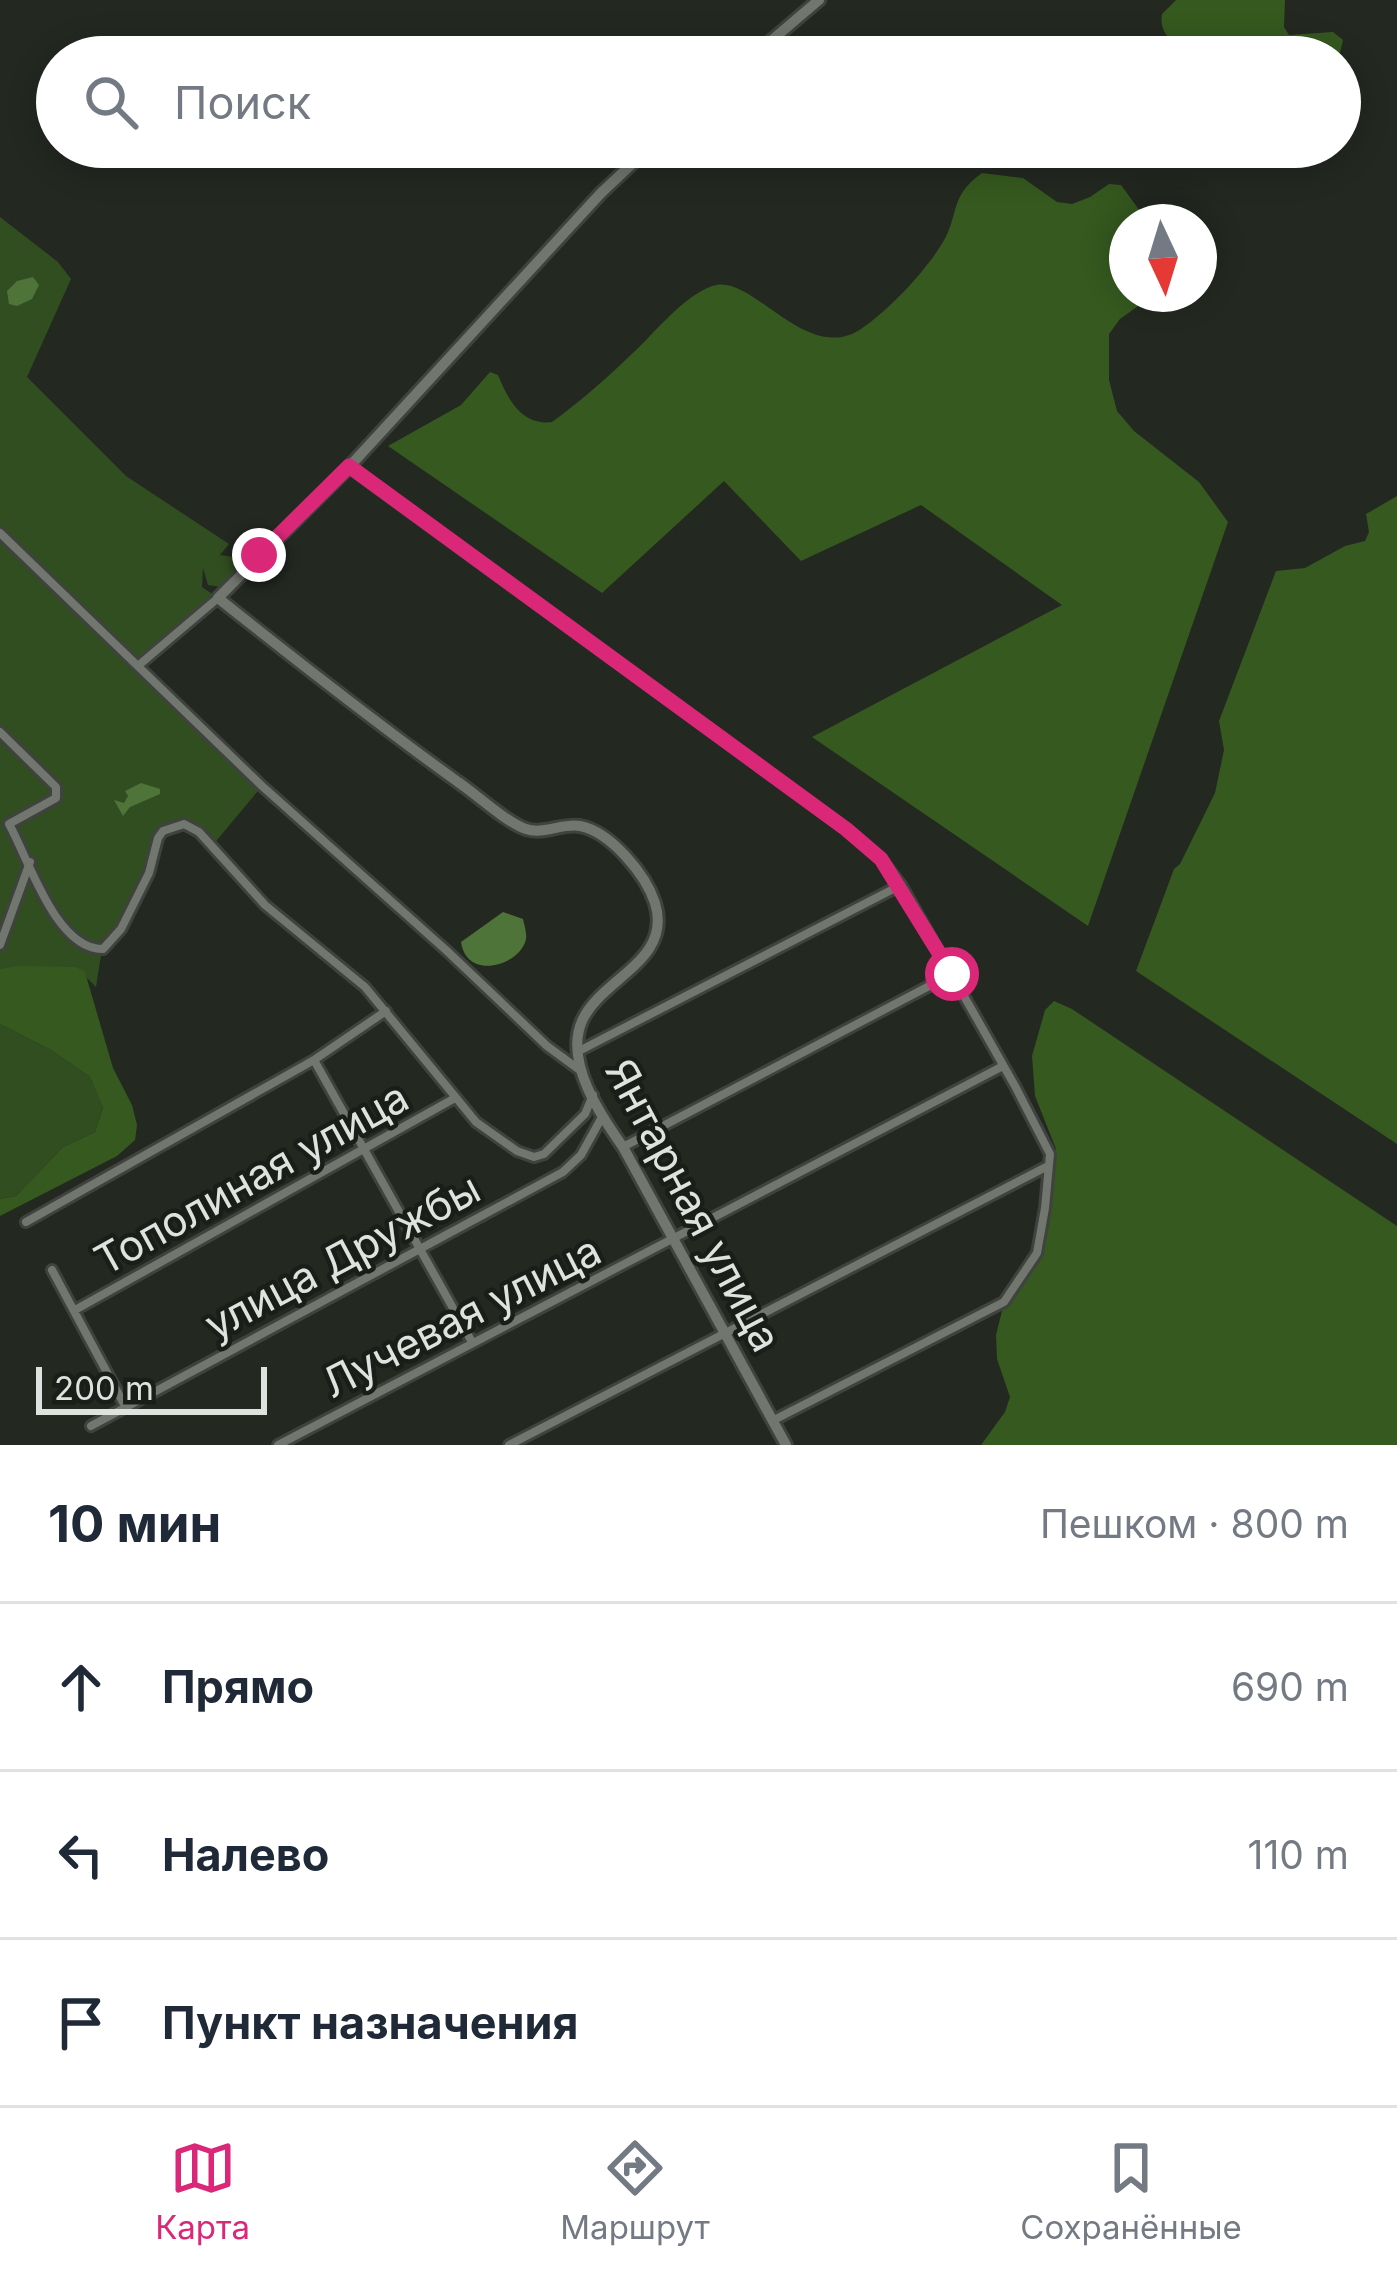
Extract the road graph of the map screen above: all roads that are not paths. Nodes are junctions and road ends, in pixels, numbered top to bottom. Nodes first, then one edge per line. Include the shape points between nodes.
1 (819, 0) edge
2 (777, 36) edge
3 (628, 168) edge
4 (349, 466) junction
5 (0, 533) edge
6 (218, 598) junction
7 (139, 665) junction
8 (0, 732) edge
9 (4, 823) edge
10 (30, 862) junction
11 (901, 885) junction
12 (0, 945) edge
13 (952, 974) junction
14 (386, 1011) junction
15 (579, 1051) junction
16 (314, 1060) junction
17 (1004, 1066) junction
18 (583, 1072) junction
19 (592, 1094) junction
20 (455, 1098) junction
21 (602, 1117) junction
22 (623, 1147) junction
23 (366, 1151) junction
24 (1049, 1166) junction
25 (26, 1222) dead end
26 (672, 1240) junction
27 (421, 1248) junction
28 (52, 1270) dead end
29 (75, 1310) junction
30 (722, 1334) junction
31 (472, 1342) junction
32 (125, 1406) junction
33 (772, 1421) junction
34 (91, 1426) dead end
35 (278, 1445) edge
36 (509, 1445) edge
37 (786, 1445) edge

1 - 2 street
3 - 4 street
4 - 6 street
4 - 11 street via 846,829
5 - 7 street
6 - 7 street
6 - 15 street, Янтарная улица via 525,829 584,826 639,874 656,905 653,944 583,1020
7 - 18 street via 262,787
8 - 9 street via 57,793
9 - 10 street
10 - 12 street
10 - 14 street via 61,926 89,949 103,949 149,873 158,838 184,824
11 - 13 street
11 - 15 street
13 - 17 street
13 - 22 street
14 - 16 street
14 - 20 street
15 - 18 street, Янтарная улица
16 - 23 street
16 - 25 street
17 - 24 street
17 - 26 street, Лучевая улица
18 - 19 street, Янтарная улица
19 - 20 street via 569,1133 534,1156 495,1137
19 - 21 street, Янтарная улица
20 - 23 street, Тополиная улица
21 - 22 street, Янтарная улица
21 - 27 street, улица Дружбы via 562,1172
22 - 26 street, Янтарная улица
23 - 27 street
23 - 29 street, Тополиная улица
24 - 30 street
24 - 33 street via 1037,1253 1004,1302
26 - 30 street, Янтарная улица
26 - 31 street, Лучевая улица
27 - 31 street
27 - 32 street, улица Дружбы
28 - 29 street
29 - 32 street
30 - 33 street, Янтарная улица
30 - 36 street
31 - 35 street, Лучевая улица
32 - 34 street, улица Дружбы
33 - 37 street, Янтарная улица

